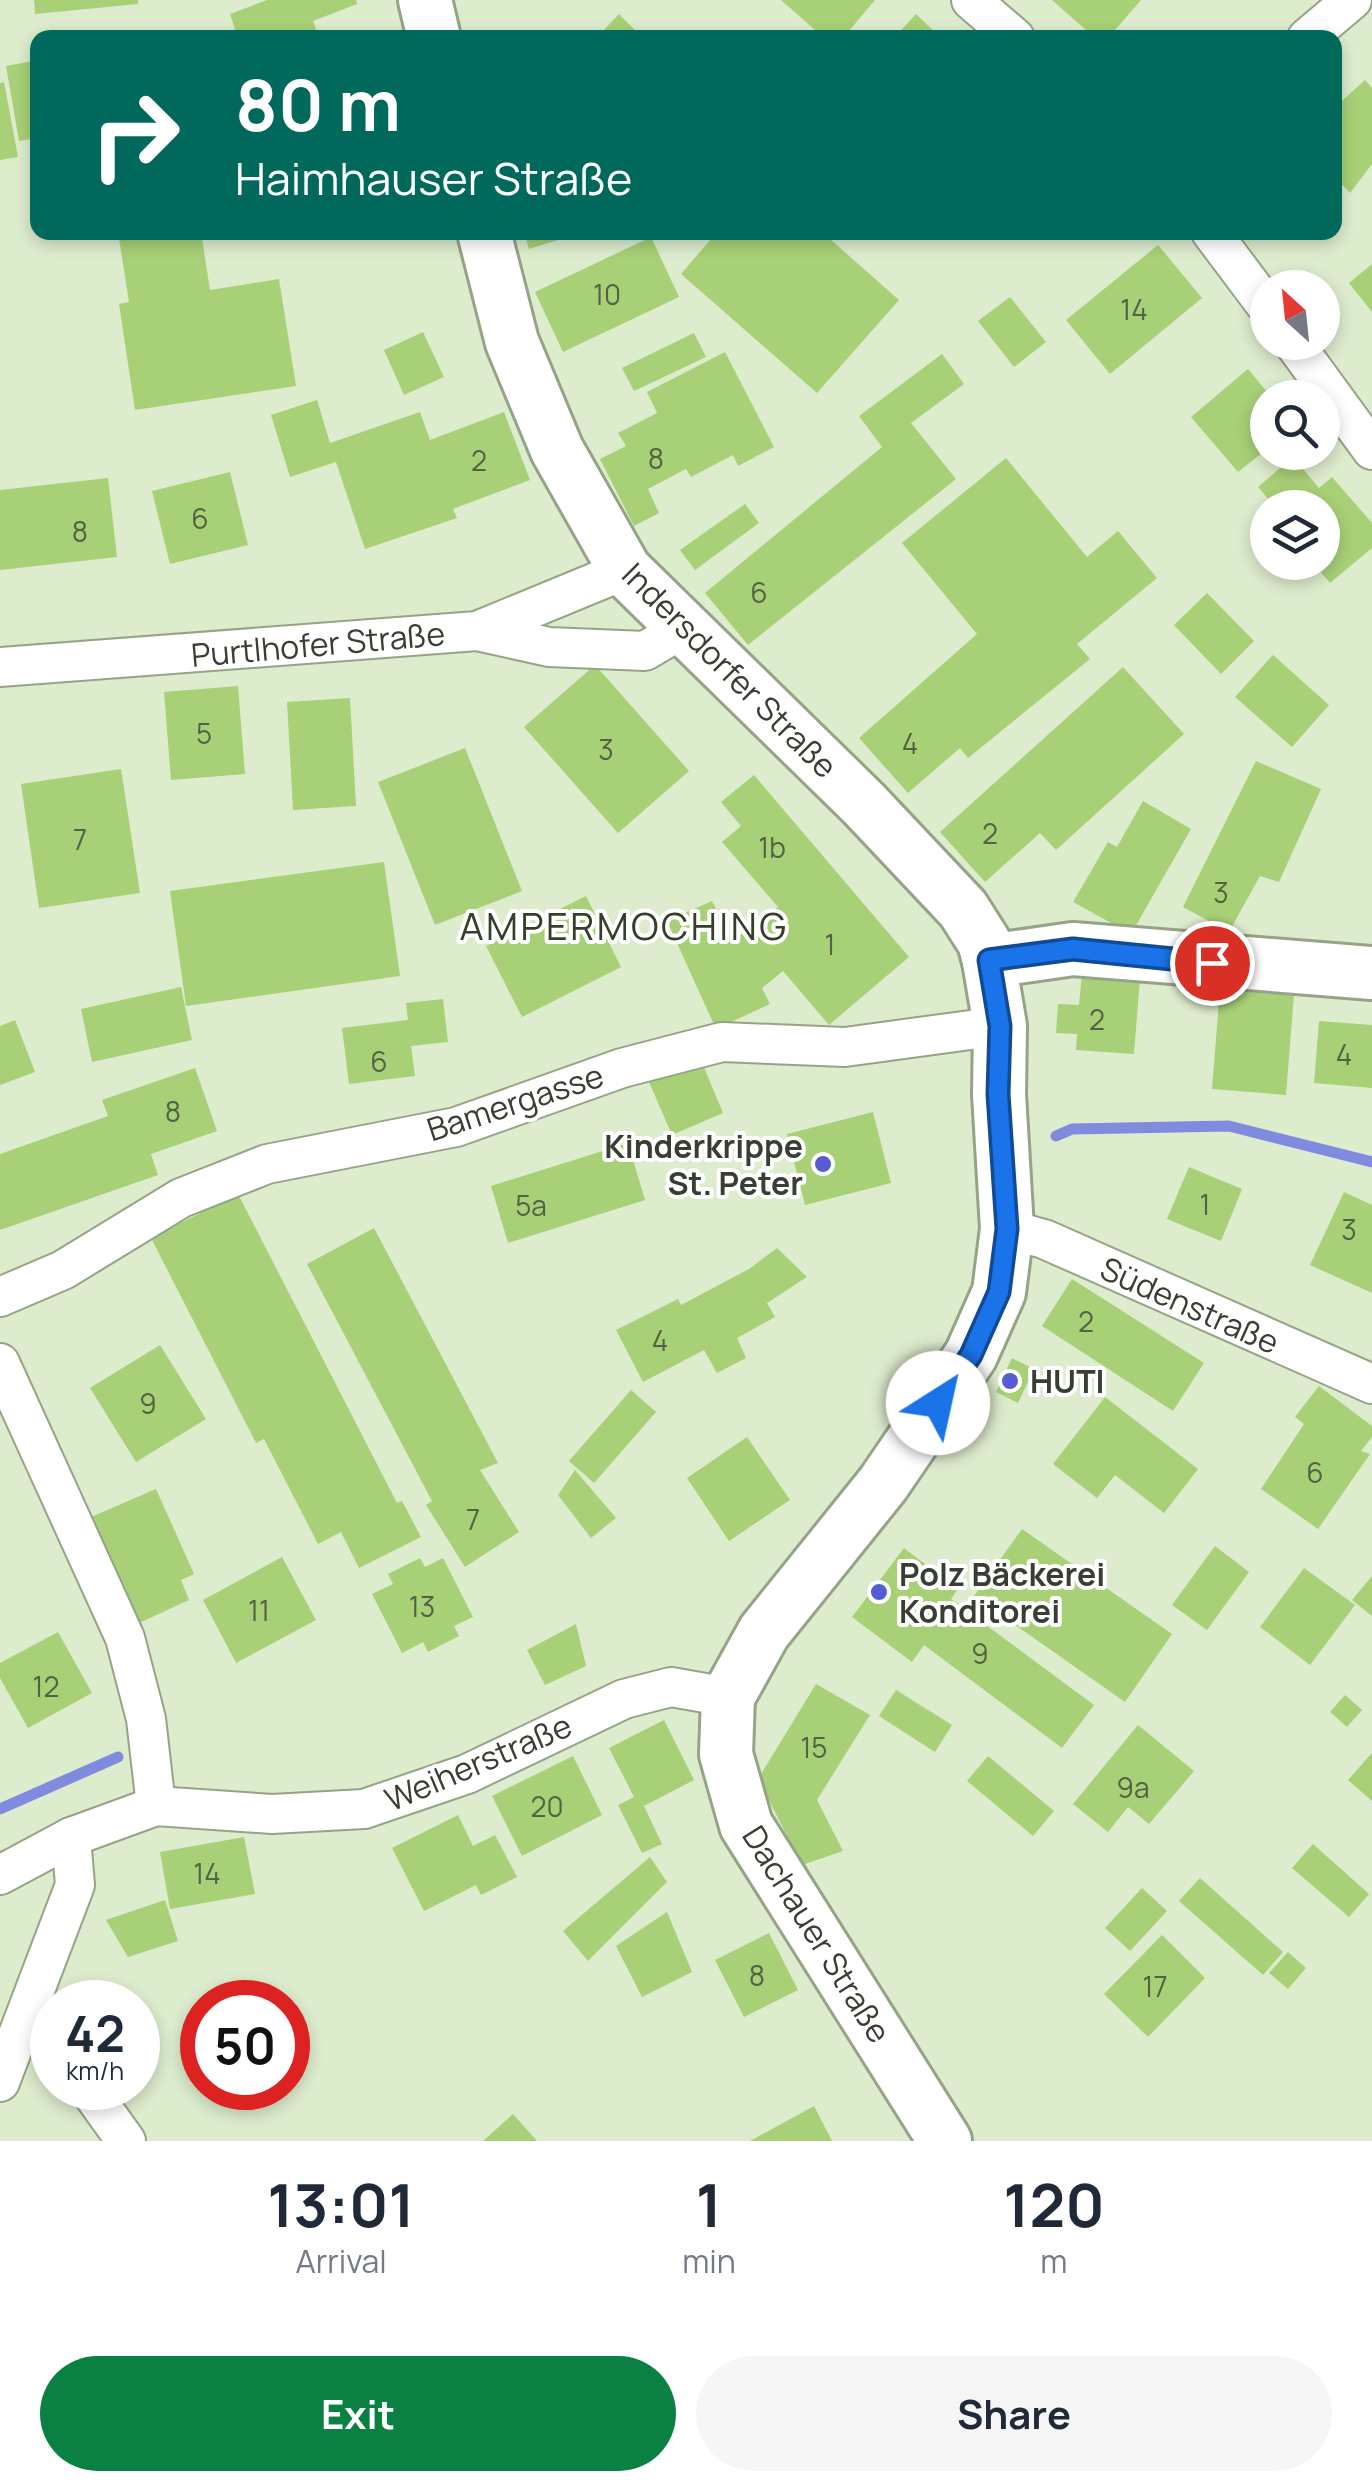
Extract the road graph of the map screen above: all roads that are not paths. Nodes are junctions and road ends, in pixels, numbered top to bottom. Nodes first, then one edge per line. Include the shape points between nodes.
1 (424, 0) edge
2 (971, 0) edge
3 (1352, 0) edge
4 (432, 30) edge
5 (1006, 30) edge
6 (1316, 30) edge
7 (486, 240) edge
8 (1217, 240) edge
9 (1250, 284) edge
10 (1306, 360) edge
11 (1372, 450) edge
12 (625, 570) junction
13 (682, 629) junction
14 (477, 631) junction
15 (0, 667) edge
16 (989, 960) junction
17 (1372, 973) edge
18 (1000, 1026) junction
19 (1007, 1229) junction
20 (0, 1297) edge
21 (0, 1363) edge
22 (1372, 1384) edge
23 (728, 1696) junction
24 (156, 1806) junction
25 (71, 1836) junction
26 (0, 1876) edge
27 (38, 1980) edge
28 (30, 2003) edge
29 (0, 2082) edge
30 (104, 2110) edge
31 (126, 2141) edge
32 (945, 2141) edge

1 - 4 main road
2 - 5 street
3 - 6 street
7 - 12 main road, Indersdorfer Straße via 512,342 557,450
8 - 9 street
10 - 11 street
12 - 13 main road, Indersdorfer Straße
12 - 14 street, Purtlhofer Straße
13 - 14 street via 645,651 549,647
13 - 16 main road, Indersdorfer Straße via 963,910
14 - 15 street, Purtlhofer Straße
16 - 17 main road via 1073,949
16 - 18 main road, Dachauer Straße
18 - 19 main road, Dachauer Straße
18 - 20 street, Bamergasse via 846,1047 722,1042 622,1068 456,1126 267,1164 181,1198 63,1270
19 - 22 street, Südenstraße
19 - 23 main road, Dachauer Straße via 999,1292 971,1355 883,1484 764,1632
21 - 24 street via 124,1638 146,1718
23 - 24 street, Weiherstraße via 671,1687 624,1699 467,1774 364,1809 272,1814
23 - 32 main road, Dachauer Straße via 726,1754 746,1825
24 - 25 street
25 - 26 street
25 - 27 street via 74,1885
28 - 29 street
30 - 31 street

